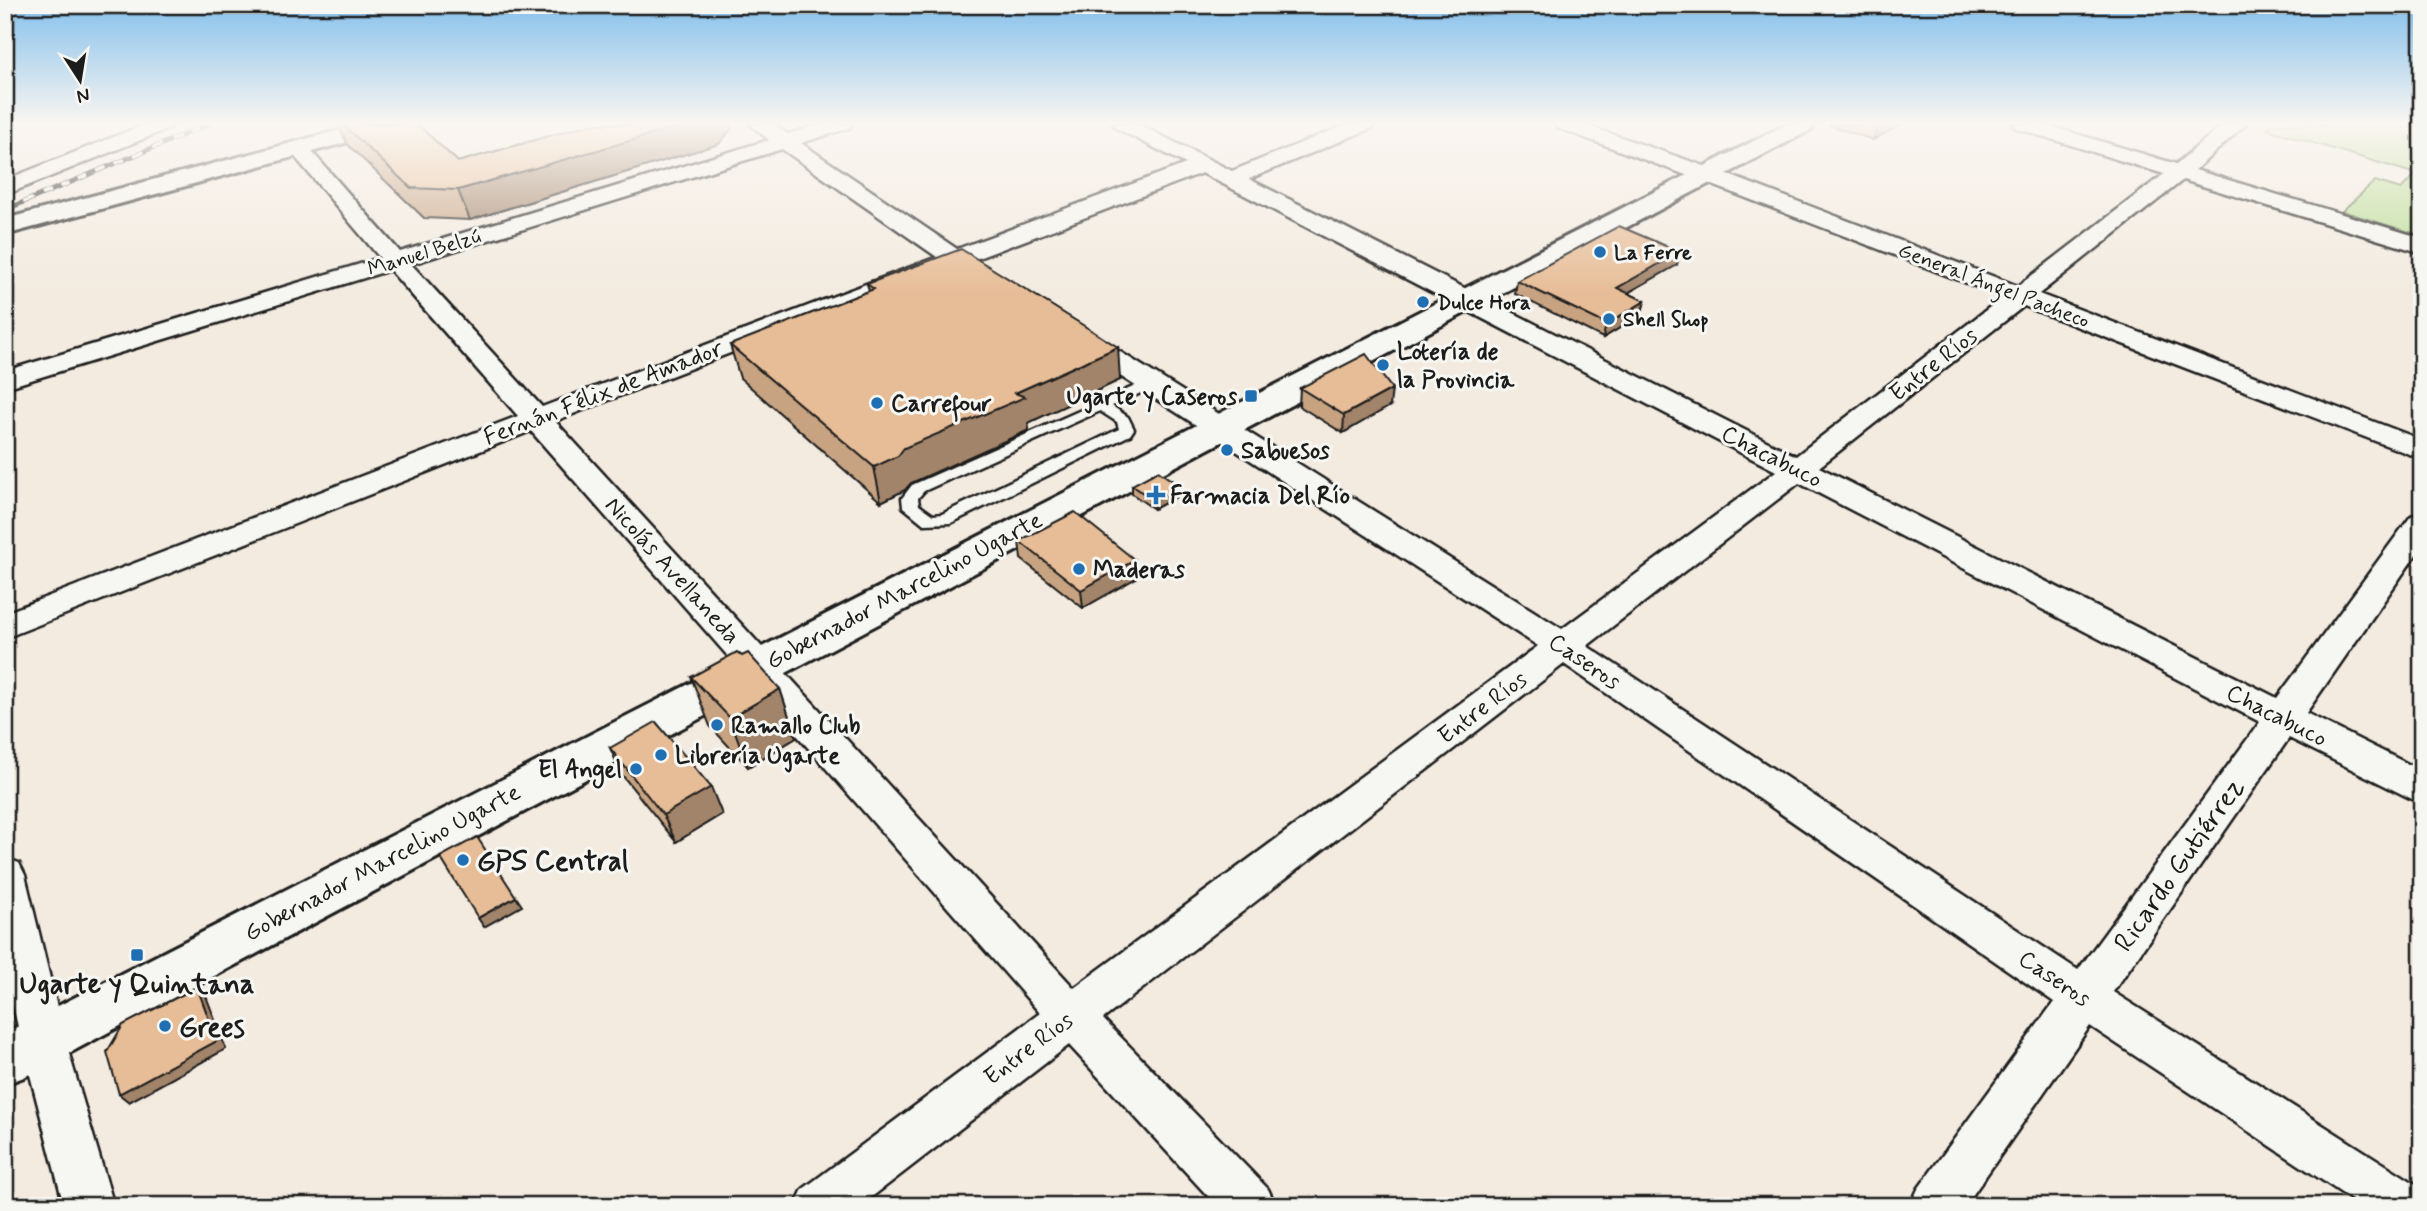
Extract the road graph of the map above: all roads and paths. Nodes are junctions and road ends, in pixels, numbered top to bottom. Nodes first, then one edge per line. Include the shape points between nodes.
1 (23, 181) edge
2 (177, 181) edge
3 (326, 181) edge
4 (633, 181) edge
5 (841, 181) edge
6 (1162, 181) edge
7 (1234, 181) edge
8 (1692, 181) edge
9 (1722, 181) edge
10 (2169, 181) edge
11 (2208, 181) edge
12 (5, 188) edge
13 (5, 227) edge
14 (2422, 246) edge
15 (952, 258) junction
16 (395, 261) junction
17 (1011, 295) edge
18 (2020, 295) junction
19 (1465, 299) junction
20 (1057, 324) edge
21 (5, 380) edge
22 (1151, 383) junction
23 (1101, 405) junction
24 (535, 418) junction
25 (1219, 426) junction
26 (2422, 450) edge
27 (1798, 469) junction
28 (2422, 523) edge
29 (5, 626) edge
30 (1563, 646) junction
31 (759, 666) junction
32 (2283, 717) junction
33 (2422, 789) edge
34 (5, 875) edge
35 (2083, 997) junction
36 (1071, 1016) junction
37 (24, 1050) edge
38 (89, 1206) edge
39 (820, 1206) edge
40 (1251, 1206) edge
41 (1935, 1206) edge
42 (2405, 1206) edge

1 - 12 street
2 - 13 street
3 - 16 street, Nicolás Avellaneda
4 - 16 street, Manuel Belzú
5 - 15 street
6 - 15 street, Fernán Félix de Amador
7 - 19 street, Chacabuco
8 - 19 street, Gobernador Marcelino Ugarte
9 - 18 street, General Ángel Pacheco
10 - 18 street, Entre Ríos
11 - 14 street
15 - 17 street
15 - 24 street, Fernán Félix de Amador
16 - 21 street, Manuel Belzú
16 - 24 street, Nicolás Avellaneda
18 - 26 street, General Ángel Pacheco
18 - 27 street, Entre Ríos
19 - 25 street, Gobernador Marcelino Ugarte
19 - 27 street, Chacabuco
20 - 22 street, Caseros
22 - 23 lane
22 - 25 street, Caseros
23 - 23 lane via 1123,420 1125,432 945,519 930,520 911,507 910,498 918,488
24 - 29 street, Fernán Félix de Amador
24 - 31 street, Nicolás Avellaneda
25 - 30 street, Caseros
25 - 31 street, Gobernador Marcelino Ugarte
27 - 30 street, Entre Ríos
27 - 32 street, Chacabuco
28 - 32 street, Ricardo Gutiérrez
30 - 35 street, Caseros
30 - 36 street, Entre Ríos
31 - 36 street, Nicolás Avellaneda
31 - 37 street, Gobernador Marcelino Ugarte
32 - 33 street, Chacabuco
32 - 35 street, Ricardo Gutiérrez
34 - 37 street
35 - 41 street, Ricardo Gutiérrez
35 - 42 street, Caseros
36 - 39 street, Entre Ríos
36 - 40 street, Nicolás Avellaneda
37 - 38 street

